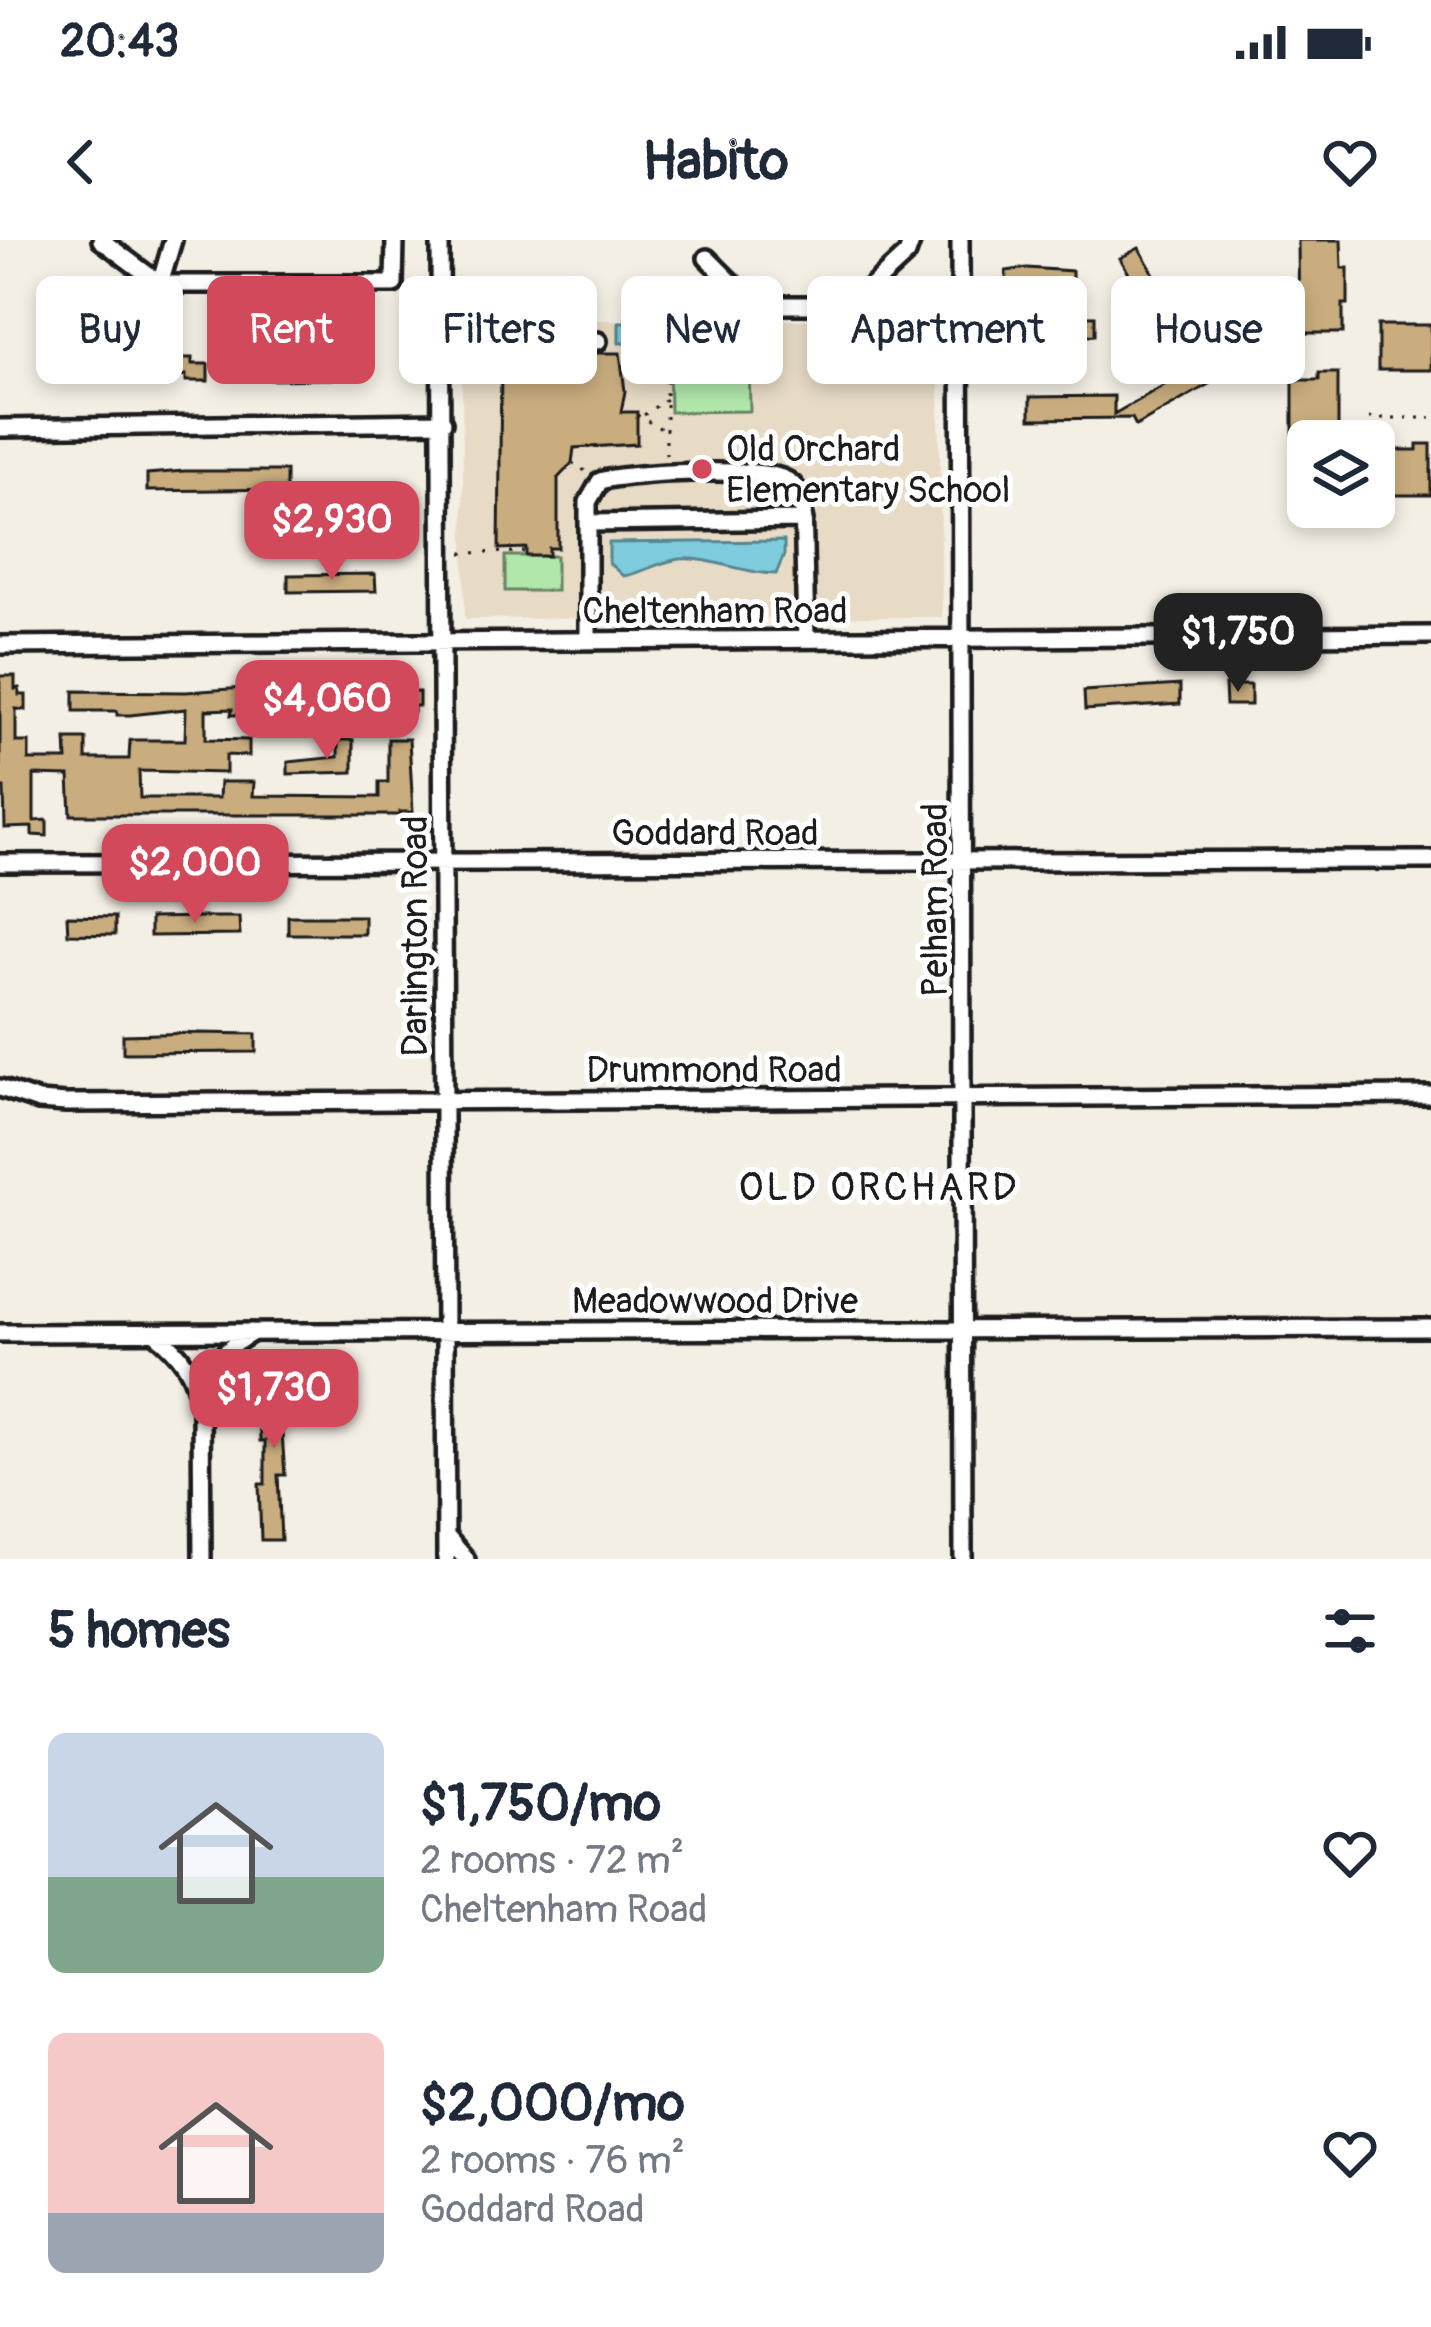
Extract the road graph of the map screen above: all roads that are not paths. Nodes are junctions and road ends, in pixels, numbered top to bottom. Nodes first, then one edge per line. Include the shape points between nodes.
1 (101, 240) edge
2 (173, 240) edge
3 (395, 240) edge
4 (440, 240) edge
5 (912, 240) edge
6 (960, 240) edge
7 (707, 258) dead end
8 (149, 276) edge
9 (162, 276) edge
10 (441, 276) edge
11 (183, 284) edge
12 (443, 384) edge
13 (443, 422) junction
14 (0, 428) edge
15 (804, 520) junction
16 (588, 523) junction
17 (1431, 635) edge
18 (963, 638) junction
19 (806, 639) junction
20 (588, 641) junction
21 (443, 642) junction
22 (0, 645) edge
23 (1431, 860) edge
24 (964, 861) junction
25 (0, 863) edge
26 (444, 864) junction
27 (0, 1088) edge
28 (1431, 1095) edge
29 (964, 1098) junction
30 (445, 1100) junction
31 (1431, 1328) edge
32 (446, 1330) junction
33 (964, 1330) junction
34 (253, 1332) junction
35 (0, 1333) edge
36 (155, 1333) junction
37 (201, 1406) junction
38 (446, 1536) junction
39 (202, 1559) edge
40 (446, 1559) edge
41 (466, 1559) edge
42 (963, 1559) edge

1 - 8 street
2 - 9 street
3 - 11 street via 394,284
4 - 10 street, Darlington Road
5 - 7 street via 852,304 754,305
6 - 18 street, Pelham Road
12 - 13 street, Darlington Road
13 - 14 street
13 - 21 street, Darlington Road
15 - 16 street
15 - 16 street via 799,492 780,476 626,474 593,488
15 - 19 street
16 - 20 street
17 - 18 street, Cheltenham Road
18 - 19 street, Cheltenham Road
18 - 24 street, Pelham Road
19 - 20 street, Cheltenham Road
20 - 21 street, Cheltenham Road
21 - 22 street, Cheltenham Road
21 - 26 street, Darlington Road
23 - 24 street, Goddard Road
24 - 26 street, Goddard Road
24 - 29 street, Pelham Road
25 - 26 street, Goddard Road
26 - 30 street, Darlington Road
27 - 30 street, Drummond Road via 66,1103
28 - 29 street, Drummond Road
29 - 30 street, Drummond Road
29 - 33 street, Pelham Road
30 - 32 street, Darlington Road
31 - 33 street, Meadowwood Drive
32 - 33 street, Meadowwood Drive
32 - 34 street, Meadowwood Drive
32 - 38 street, Darlington Road
33 - 42 street, Pelham Road
34 - 36 street, Meadowwood Drive
34 - 37 street via 218,1361
35 - 36 street, Meadowwood Drive
36 - 37 street via 190,1367
37 - 39 street
38 - 40 street, Darlington Road
38 - 41 street

